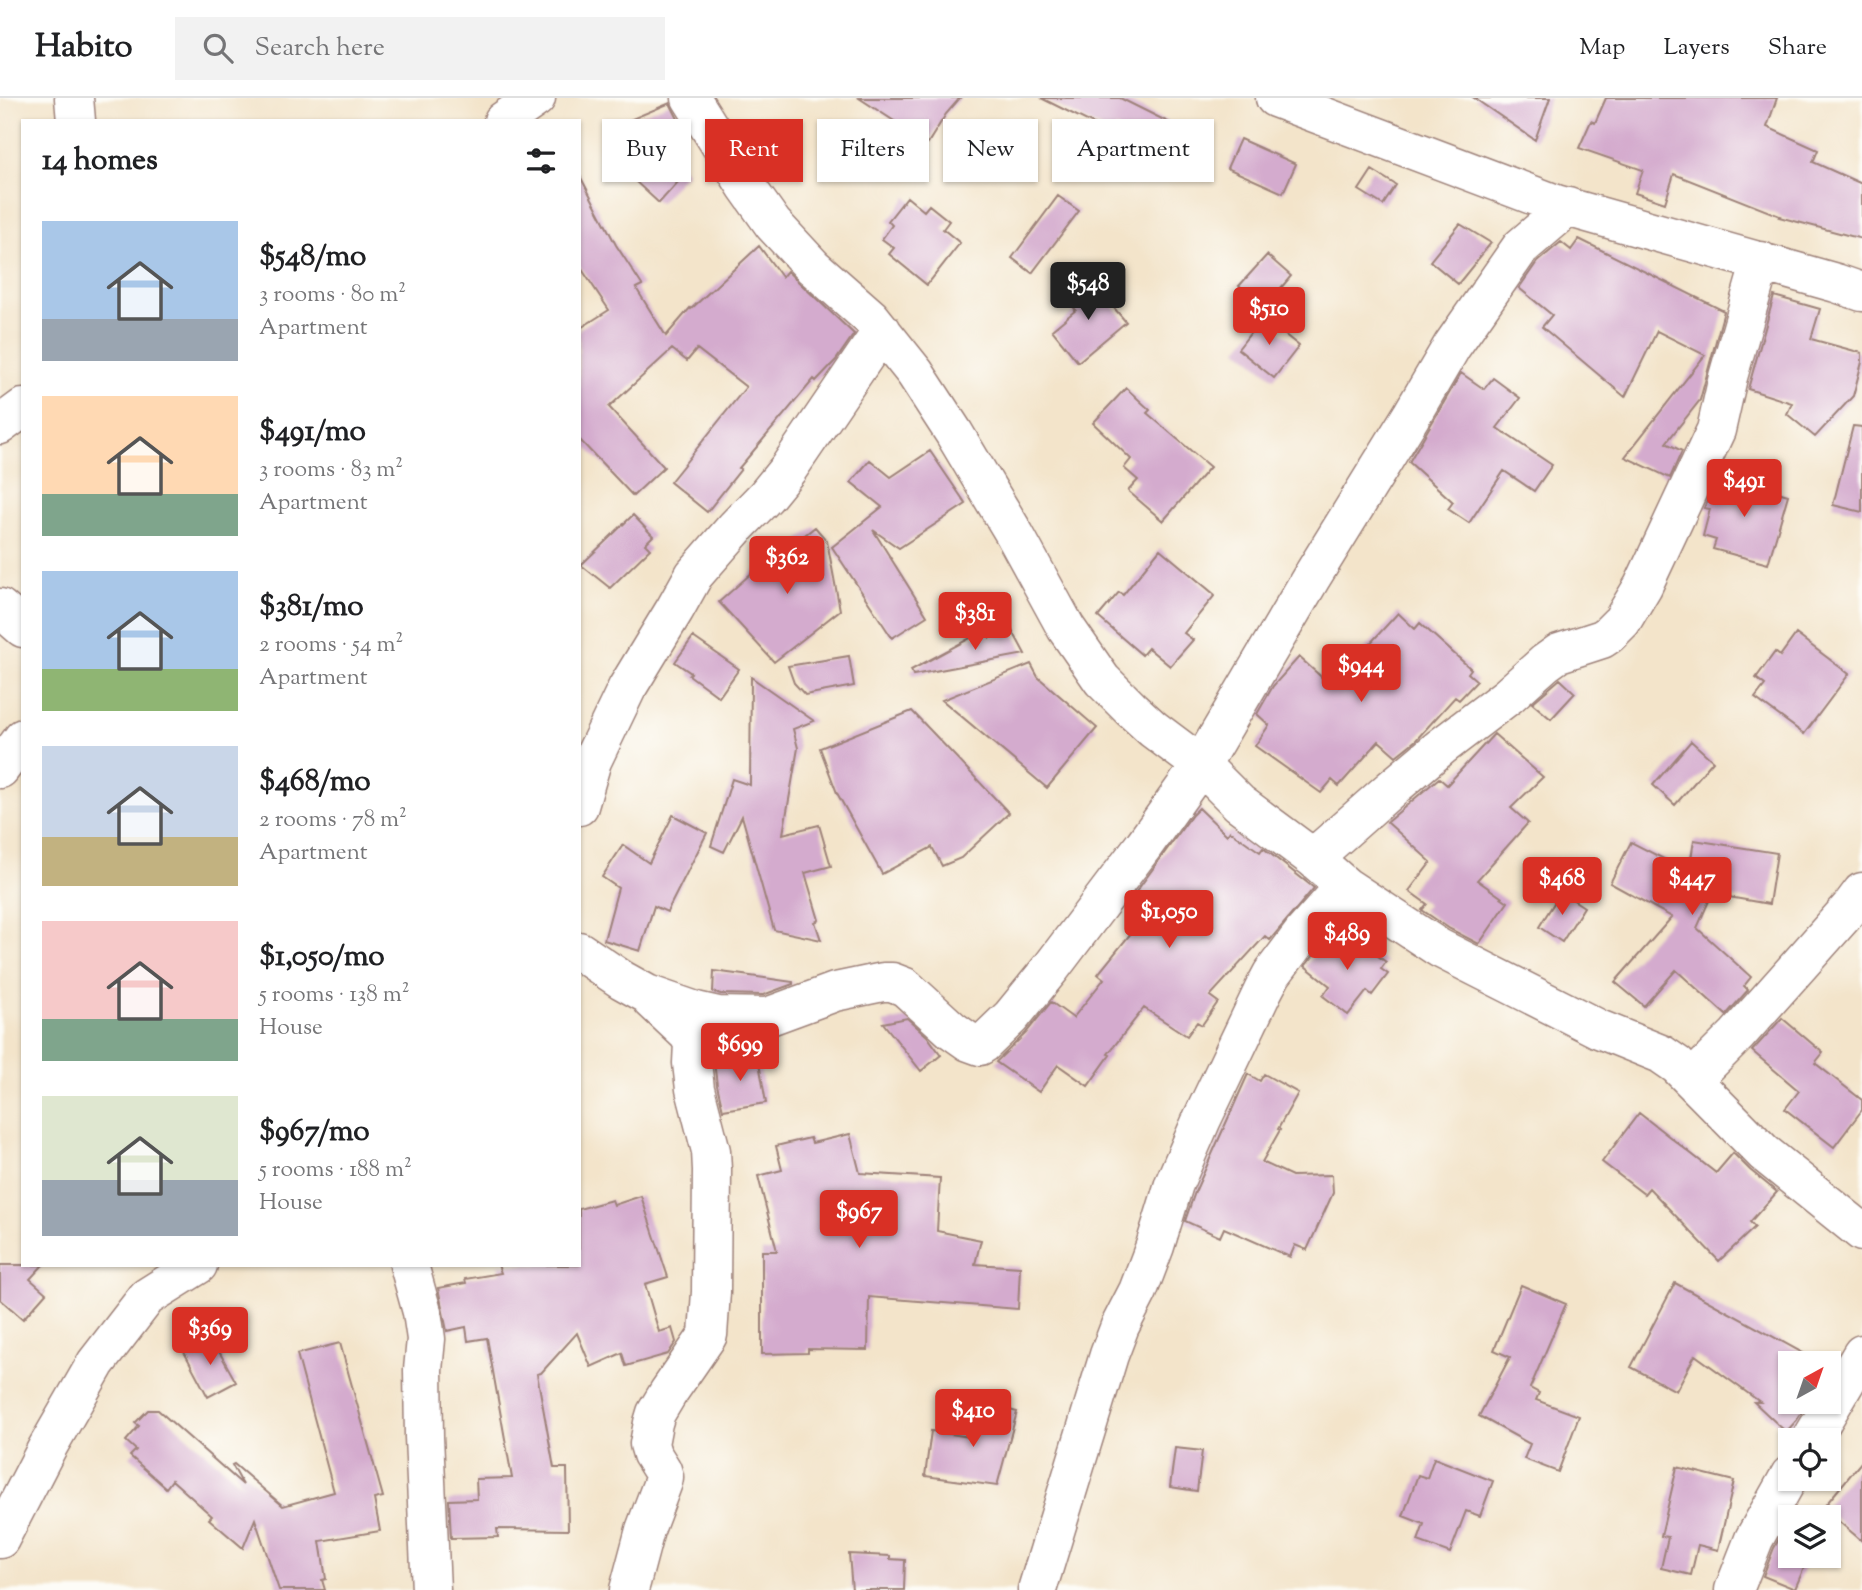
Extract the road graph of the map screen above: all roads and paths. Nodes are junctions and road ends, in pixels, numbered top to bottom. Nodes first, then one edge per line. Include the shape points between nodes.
1 (74, 98) edge
2 (536, 98) edge
3 (691, 98) edge
4 (1275, 98) edge
5 (76, 119) edge
6 (506, 119) edge
7 (1568, 207) junction
8 (1761, 261) junction
9 (1862, 292) edge
10 (882, 331) junction
11 (21, 409) edge
12 (0, 425) edge
13 (0, 608) edge
14 (21, 626) edge
15 (21, 741) edge
16 (1201, 765) junction
17 (0, 769) edge
18 (581, 799) edge
19 (1313, 858) junction
20 (1345, 886) junction
21 (1862, 892) edge
22 (584, 961) edge
23 (647, 994) junction
24 (1692, 1080) junction
25 (1862, 1232) edge
26 (195, 1267) edge
27 (410, 1267) edge
28 (1862, 1354) edge
29 (1818, 1428) edge
30 (1781, 1491) edge
31 (0, 1539) edge
32 (431, 1590) edge
33 (629, 1590) edge
34 (1037, 1590) edge
35 (1734, 1590) edge

1 - 5 street
2 - 6 street
3 - 10 street via 773,224
4 - 7 street
7 - 8 street
7 - 16 street via 1521,247 1451,346
8 - 9 street
8 - 19 street via 1716,430 1622,621 1602,639 1559,653
10 - 16 street via 954,433 1066,628 1102,680 1153,729
10 - 18 street via 788,469 694,575 626,688 592,761
11 - 12 street
13 - 14 street
15 - 17 street
16 - 19 street via 1239,803
16 - 23 street via 1051,968 980,1046 951,1030 905,987 891,982 835,992 755,1018 718,1016
19 - 20 street
20 - 24 street via 1439,948 1599,1029 1661,1054
20 - 34 street via 1272,974 1174,1184 1138,1291 1109,1355
21 - 24 street
22 - 23 street
23 - 33 street via 693,1043 695,1089 712,1151 711,1292 708,1335 653,1423 650,1448 664,1477
24 - 25 street via 1764,1153
26 - 31 street via 146,1297 96,1363
27 - 32 street via 426,1339 424,1437
28 - 29 street
30 - 35 street via 1754,1539

